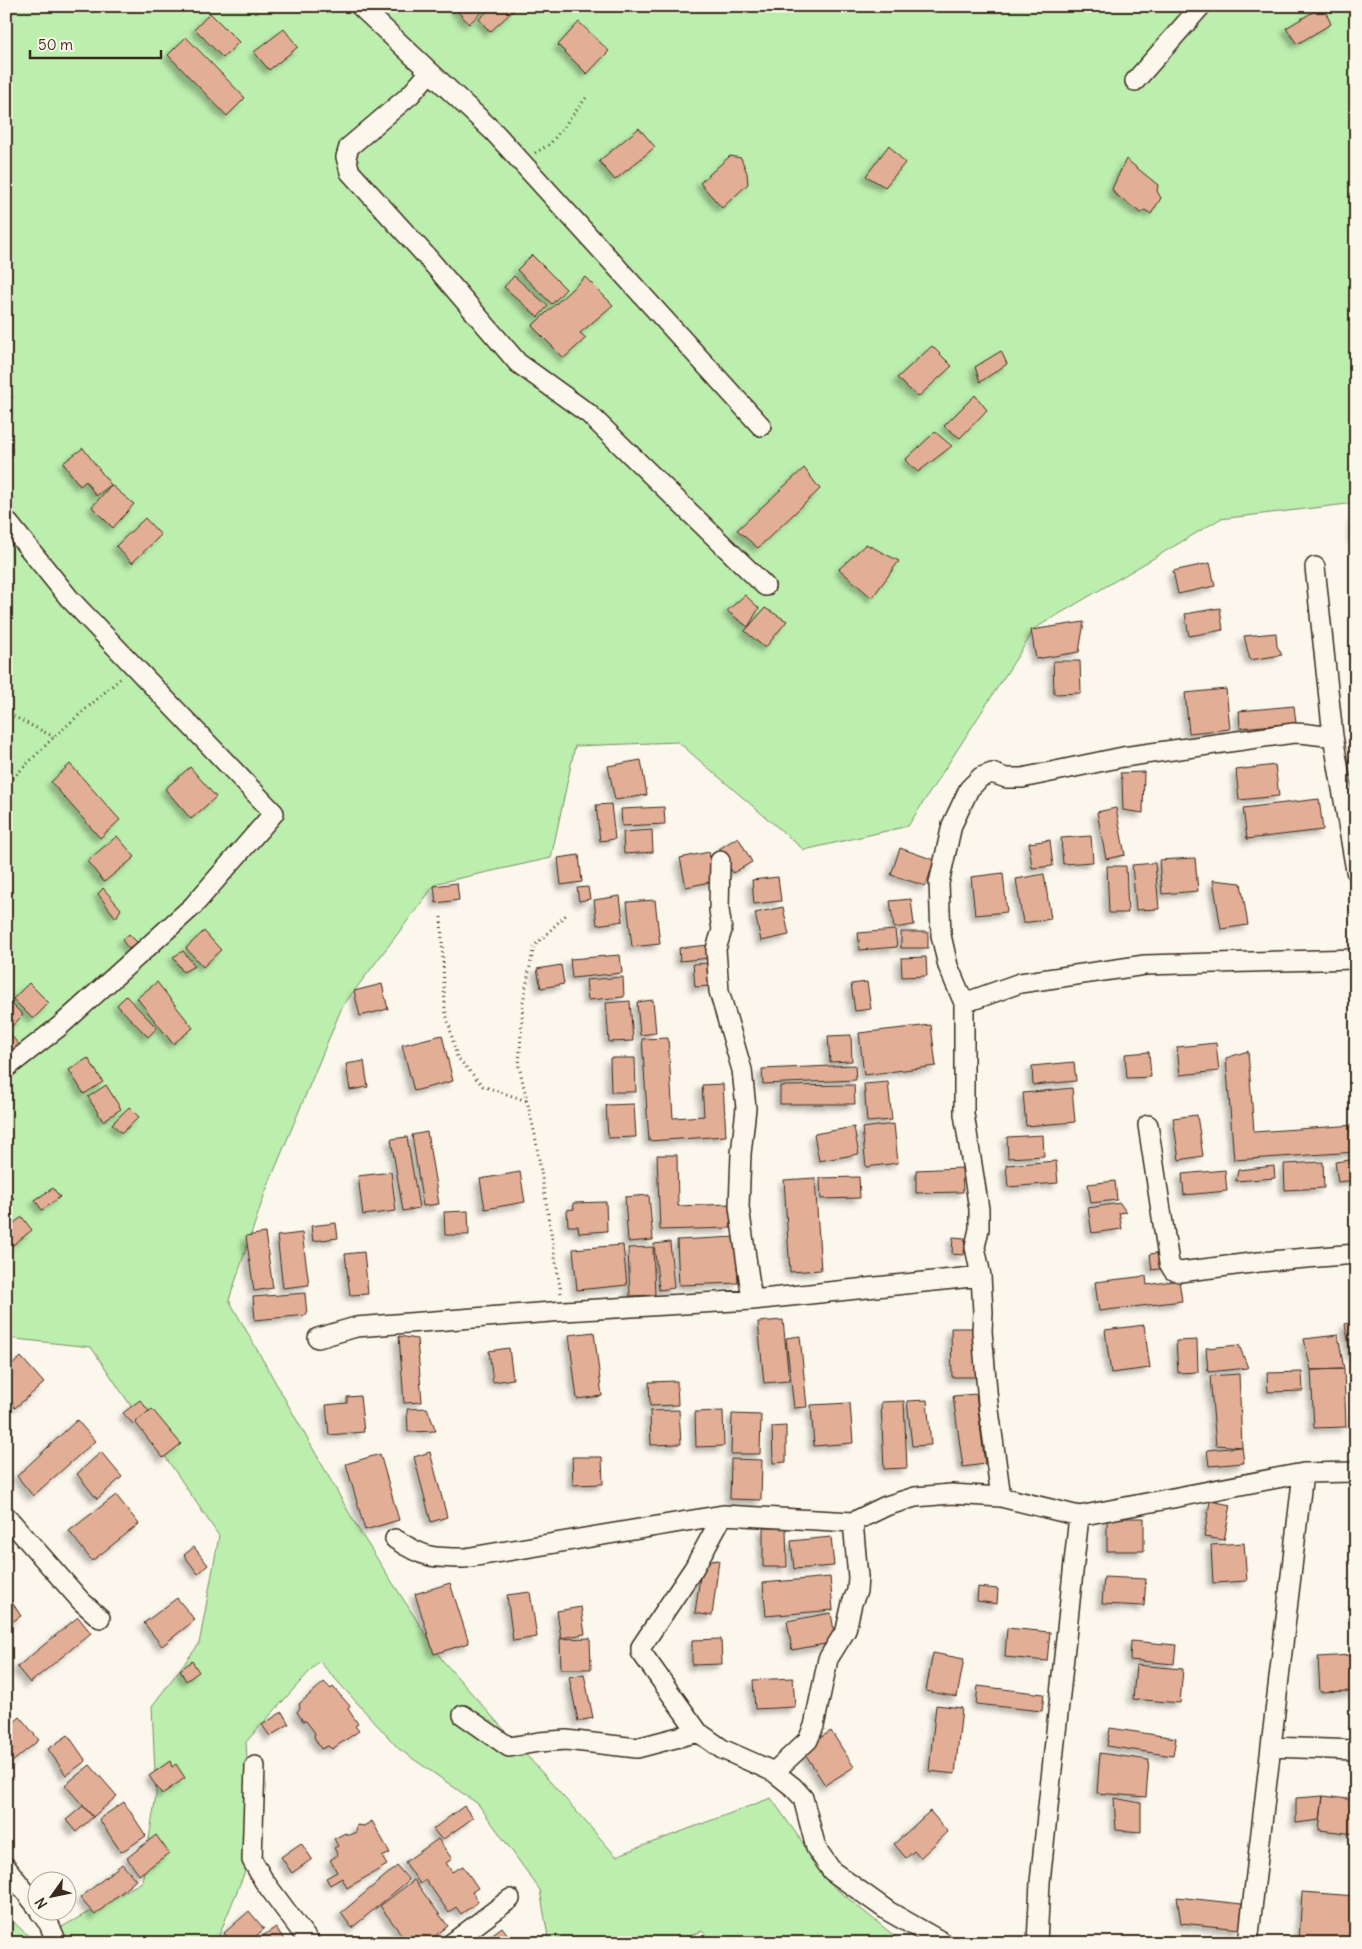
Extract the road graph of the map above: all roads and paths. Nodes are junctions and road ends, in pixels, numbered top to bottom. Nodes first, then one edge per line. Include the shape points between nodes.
1 (360, 6) edge
2 (1201, 6) edge
3 (430, 72) junction
4 (1134, 81) dead end
5 (586, 98) dead end
6 (522, 162) junction
7 (761, 426) dead end
8 (6, 520) edge
9 (1315, 567) dead end
10 (765, 586) dead end
11 (134, 666) junction
12 (6, 708) edge
13 (9, 714) junction
14 (6, 732) edge
15 (1332, 736) junction
16 (54, 737) junction
17 (6, 785) edge
18 (720, 861) dead end
19 (1356, 871) edge
20 (568, 913) dead end
21 (441, 917) dead end
22 (1356, 959) edge
23 (964, 1004) junction
24 (6, 1068) edge
25 (527, 1102) junction
26 (1148, 1126) dead end
27 (1356, 1254) edge
28 (981, 1276) junction
29 (752, 1300) junction
30 (564, 1311) junction
31 (318, 1338) dead end
32 (1356, 1472) edge
33 (1303, 1473) junction
34 (1000, 1497) junction
35 (723, 1515) junction
36 (6, 1516) edge
37 (1079, 1516) junction
38 (853, 1522) junction
39 (395, 1539) dead end
40 (100, 1618) dead end
41 (463, 1715) dead end
42 (698, 1732) junction
43 (1271, 1747) junction
44 (1356, 1750) edge
45 (255, 1766) dead end
46 (774, 1772) junction
47 (6, 1867) edge
48 (28, 1895) edge
49 (510, 1899) dead end
50 (48, 1922) edge
51 (57, 1943) edge
52 (310, 1943) edge
53 (452, 1943) edge
54 (944, 1943) edge
55 (1037, 1943) edge
56 (1248, 1943) edge

1 - 3 street
2 - 4 street
3 - 6 street
3 - 10 street via 410,95 349,147 346,157 350,172 518,364 589,414
5 - 6 path via 550,144
6 - 7 street
8 - 11 street via 69,598
9 - 15 street
11 - 16 path
11 - 24 street via 274,813 193,906 60,1026
12 - 13 path
13 - 14 path
13 - 16 path
15 - 19 street
15 - 23 street via 1294,733 1123,757 1022,778 1006,778 992,773 981,777 969,789 955,818 939,883 941,934 948,966
16 - 17 path
18 - 29 street via 722,930 716,949 719,990 742,1070 746,1108 739,1207
20 - 25 path via 534,946 523,1002 519,1066
21 - 25 path via 445,1009 457,1057 483,1086
22 - 23 street via 1145,965 1020,983
23 - 28 street via 964,1114 979,1209 975,1247
25 - 30 path
26 - 27 street via 1169,1264 1173,1270 1180,1272
28 - 29 street
28 - 34 street via 988,1403
29 - 30 street
30 - 31 street via 356,1327
32 - 33 street
33 - 37 street
33 - 43 street
34 - 37 street
34 - 38 street via 951,1494 915,1497
35 - 38 street
35 - 39 street via 465,1558 436,1558 414,1552
35 - 42 street via 694,1568 641,1647 641,1652
36 - 40 street
37 - 55 street via 1040,1882
38 - 46 street via 858,1577 846,1630 828,1659 808,1740
41 - 42 street via 509,1747 566,1740 637,1748
42 - 46 street via 722,1749
43 - 44 street
43 - 56 street
45 - 52 street via 252,1860
46 - 54 street via 803,1798 816,1848 832,1871 888,1911
47 - 48 street
49 - 53 street
50 - 51 street

